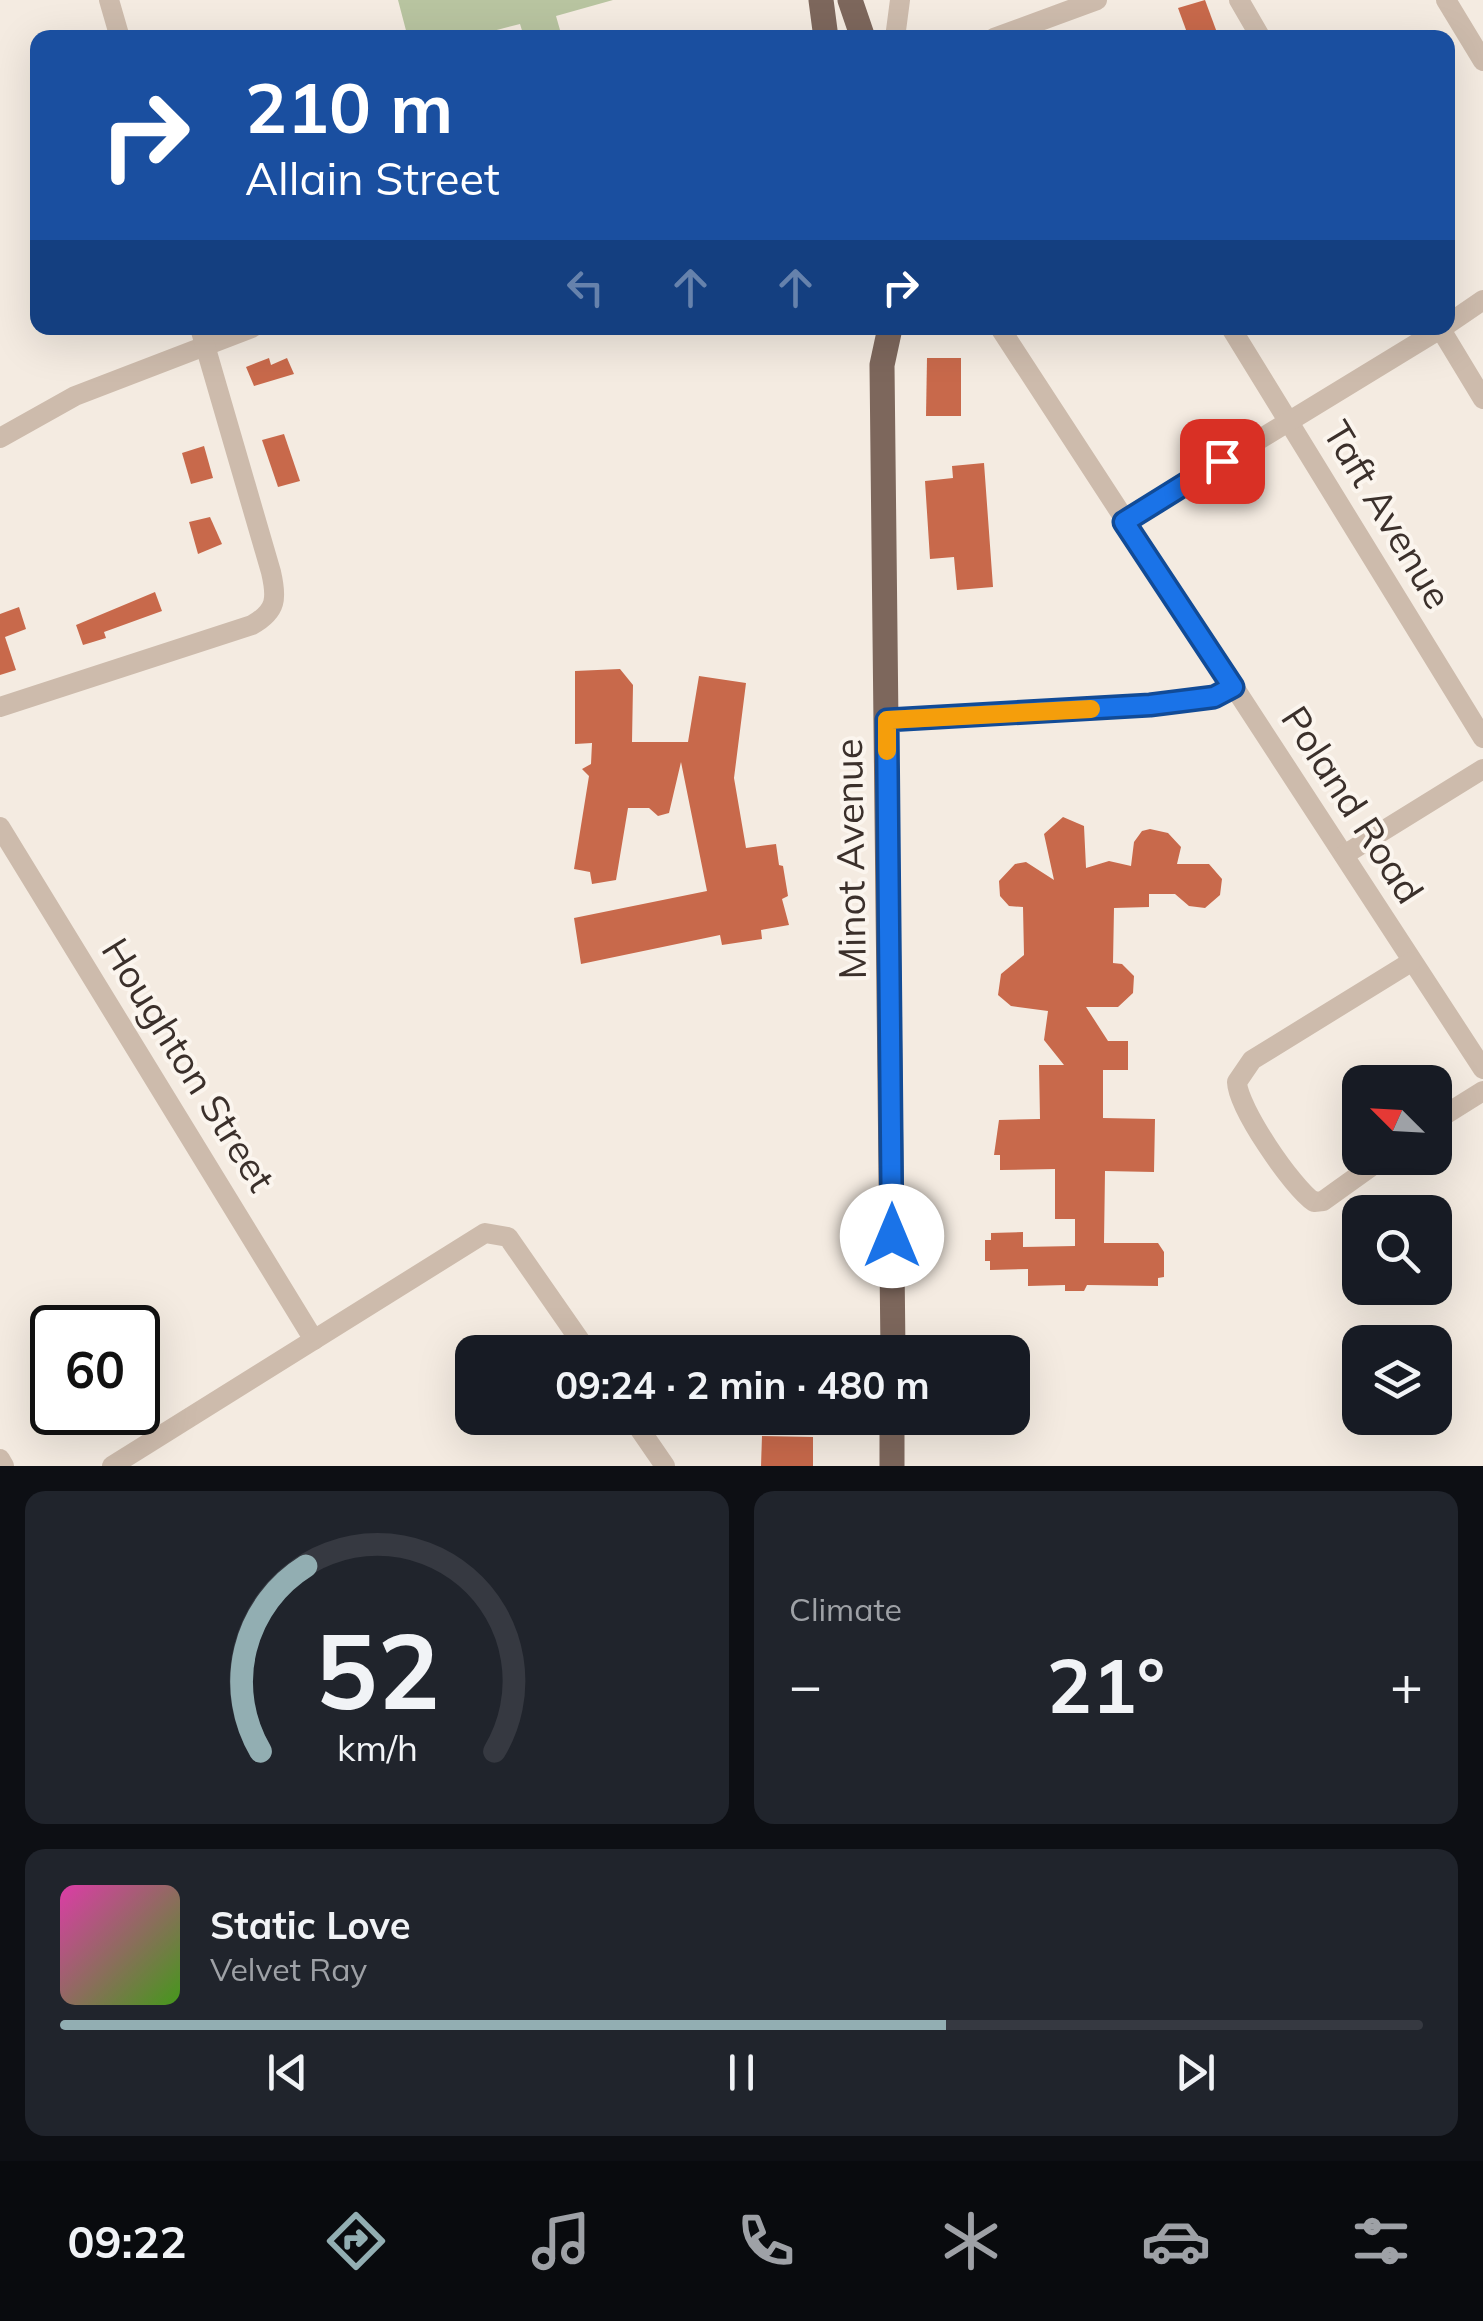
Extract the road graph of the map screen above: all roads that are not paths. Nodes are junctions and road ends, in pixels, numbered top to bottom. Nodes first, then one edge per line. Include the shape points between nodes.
1 (110, 0) edge
2 (900, 0) edge
3 (1097, 0) edge
4 (1240, 0) edge
5 (1446, 0) edge
6 (855, 2) edge
7 (824, 21) edge
8 (118, 30) edge
9 (861, 30) edge
10 (896, 30) edge
11 (1016, 30) edge
12 (1257, 30) edge
13 (1483, 62) edge
14 (1483, 300) edge
15 (1455, 318) edge
16 (873, 335) edge
17 (889, 335) edge
18 (1004, 335) edge
19 (1234, 335) edge
20 (1429, 335) edge
21 (1447, 335) edge
22 (202, 336) edge
23 (882, 366) junction
24 (1483, 399) edge
25 (1288, 420) junction
26 (0, 438) edge
27 (1124, 522) junction
28 (1233, 687) junction
29 (0, 707) edge
30 (887, 720) junction
31 (1483, 738) edge
32 (1483, 769) edge
33 (0, 828) edge
34 (1344, 855) junction
35 (1412, 962) junction
36 (1483, 1068) edge
37 (1483, 1092) edge
38 (1452, 1111) edge
39 (1360, 1175) edge
40 (577, 1335) edge
41 (893, 1335) edge
42 (314, 1340) junction
43 (644, 1435) edge
44 (892, 1435) edge
45 (0, 1460) edge
46 (4, 1466) edge
47 (112, 1466) edge
48 (665, 1466) edge
49 (892, 1466) edge

1 - 8 street
2 - 10 street
3 - 11 street
4 - 12 street
5 - 13 street
6 - 7 street
6 - 9 main road
14 - 15 street
16 - 23 main road, Minot Avenue
17 - 23 main road, Minot Avenue
18 - 27 street, Poland Road
19 - 25 street, Taft Avenue
20 - 25 street
21 - 24 street
22 - 26 street
22 - 29 street via 271,572 274,605 252,624
23 - 30 main road, Minot Avenue
25 - 27 street
25 - 31 street, Taft Avenue
27 - 28 street, Poland Road
28 - 30 street via 1214,697 1150,705
28 - 34 street, Poland Road
30 - 41 main road, Minot Avenue
32 - 34 street
33 - 42 street, Houghton Street
34 - 35 street, Poland Road
35 - 36 street, Poland Road
35 - 39 street via 1252,1060 1236,1082 1276,1156 1314,1202
37 - 38 street
40 - 42 street via 508,1236 496,1232 464,1243
42 - 47 street
43 - 48 street
44 - 49 main road
45 - 46 street

